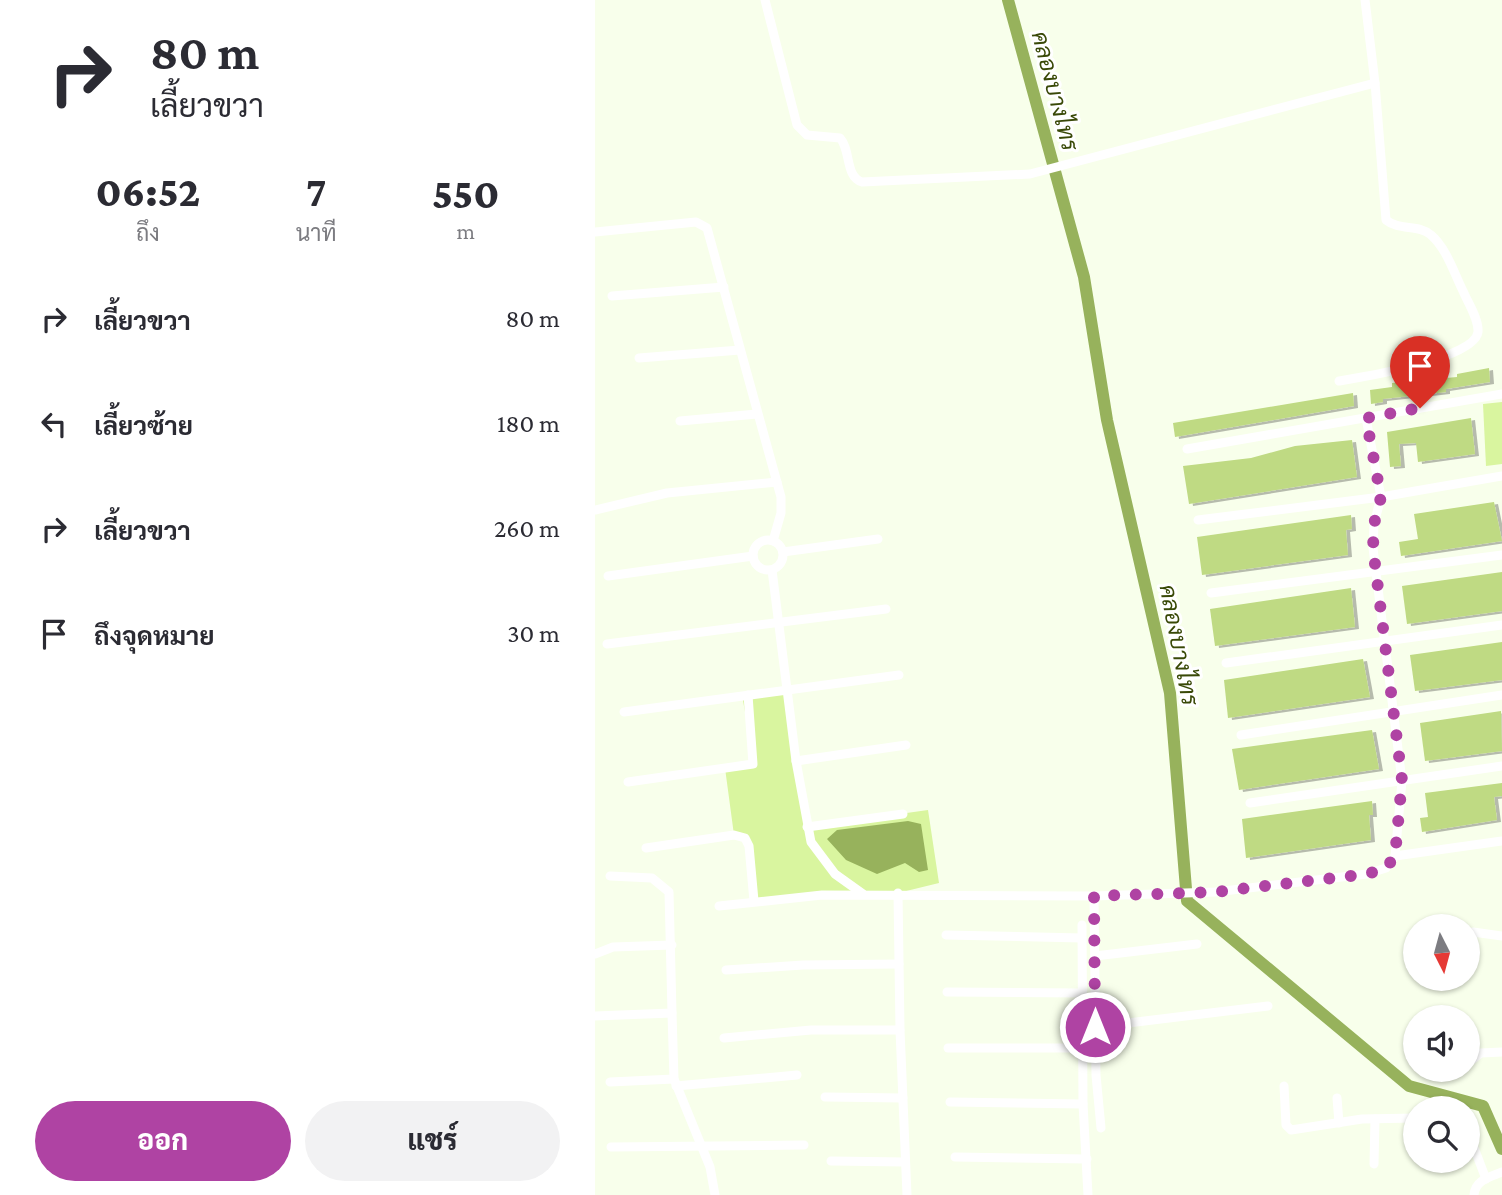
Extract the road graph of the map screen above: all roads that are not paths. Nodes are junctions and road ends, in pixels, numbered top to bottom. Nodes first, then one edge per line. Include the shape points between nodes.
1 (765, 0) edge
2 (1365, 0) edge
3 (1375, 83) junction
4 (595, 232) edge
5 (724, 287) junction
6 (612, 296) dead end
7 (740, 350) junction
8 (639, 358) dead end
9 (1339, 380) dead end
10 (1502, 394) edge
11 (757, 414) junction
12 (1366, 418) junction
13 (680, 422) dead end
14 (1187, 449) dead end
15 (1502, 476) edge
16 (777, 482) junction
17 (1381, 497) junction
18 (595, 510) edge
19 (1198, 520) dead end
20 (878, 539) dead end
21 (773, 541) junction
22 (783, 552) junction
23 (1502, 555) edge
24 (753, 556) junction
25 (772, 570) junction
26 (1376, 572) junction
27 (608, 576) dead end
28 (1212, 593) dead end
29 (886, 608) dead end
30 (776, 621) junction
31 (1502, 625) edge
32 (1385, 642) junction
33 (607, 644) dead end
34 (1226, 663) dead end
35 (899, 675) dead end
36 (787, 691) junction
37 (748, 695) junction
38 (1502, 695) edge
39 (624, 712) dead end
40 (1394, 712) junction
41 (1241, 735) dead end
42 (906, 745) dead end
43 (796, 761) junction
44 (1502, 766) edge
45 (1402, 780) junction
46 (628, 782) dead end
47 (1250, 803) dead end
48 (903, 814) dead end
49 (807, 827) junction
50 (1502, 841) edge
51 (646, 848) dead end
52 (1395, 856) junction
53 (610, 876) dead end
54 (898, 893) junction
55 (863, 894) junction
56 (1094, 896) junction
57 (754, 901) junction
58 (719, 906) dead end
59 (1082, 925) dead end
60 (1481, 933) edge
61 (946, 935) dead end
62 (1502, 936) edge
63 (1082, 938) junction
64 (1197, 944) dead end
65 (672, 945) junction
66 (595, 954) edge
67 (1095, 956) junction
68 (899, 964) junction
69 (726, 970) dead end
70 (947, 992) dead end
71 (1082, 993) junction
72 (1268, 1006) dead end
73 (673, 1013) junction
74 (595, 1016) edge
75 (1095, 1027) junction
76 (900, 1030) junction
77 (724, 1038) dead end
78 (948, 1048) dead end
79 (1083, 1048) junction
80 (1502, 1052) edge
81 (1480, 1054) edge
82 (797, 1075) dead end
83 (610, 1082) dead end
84 (675, 1082) junction
85 (1285, 1086) dead end
86 (825, 1097) dead end
87 (903, 1098) junction
88 (1337, 1098) dead end
89 (950, 1102) dead end
90 (1083, 1104) junction
91 (1403, 1118) edge
92 (1374, 1119) junction
93 (1339, 1124) junction
94 (1101, 1128) dead end
95 (702, 1145) junction
96 (804, 1145) dead end
97 (611, 1147) dead end
98 (1480, 1152) edge
99 (955, 1157) dead end
100 (1087, 1159) junction
101 (831, 1161) dead end
102 (905, 1162) junction
103 (1374, 1164) dead end
104 (1494, 1176) edge
105 (715, 1195) edge
106 (908, 1195) edge
107 (1088, 1195) edge
108 (1474, 1195) edge

1 - 3 street via 797,125 807,135 834,136 845,144 852,175 862,182 1033,173
2 - 3 street
3 - 9 street via 1387,220 1419,228 1436,239 1478,331 1475,340 1458,351 1396,370
4 - 5 street via 703,224
5 - 6 street
5 - 7 street
7 - 8 street
7 - 11 street
10 - 12 street
11 - 13 street
11 - 16 street
12 - 14 street
12 - 17 street
15 - 17 street
16 - 18 street via 667,493
16 - 21 street via 781,513
17 - 19 street
17 - 26 street via 1374,524
20 - 22 street
21 - 22 street
21 - 24 street via 759,543
22 - 25 street via 782,564
23 - 26 street
24 - 25 street via 763,570
24 - 27 street
25 - 30 street
26 - 28 street
26 - 32 street
29 - 30 street
30 - 33 street
30 - 36 street
31 - 32 street
32 - 34 street
32 - 40 street
35 - 36 street
36 - 37 street
36 - 43 street
37 - 39 street
37 - 46 street via 753,764
38 - 40 street
40 - 41 street
40 - 45 street
42 - 43 street
43 - 49 street
44 - 45 street
45 - 47 street
45 - 52 street
48 - 49 street
49 - 55 street via 816,853
50 - 52 street
51 - 57 street via 734,835 745,838
52 - 56 street via 1386,868 1367,874 1215,892
53 - 65 street via 652,878 669,892
54 - 55 street
54 - 56 street
54 - 68 street
55 - 57 street
56 - 67 street
57 - 58 street
59 - 63 street
60 - 62 street
61 - 63 street
63 - 71 street
64 - 67 street
65 - 66 street via 613,947
65 - 73 street
67 - 75 street
68 - 69 street
68 - 76 street
70 - 71 street
71 - 79 street
72 - 75 street
73 - 74 street
73 - 84 street
75 - 94 street
76 - 77 street via 811,1030
76 - 87 street
78 - 79 street
79 - 90 street
80 - 81 street
82 - 84 street
83 - 84 street
84 - 95 street
85 - 93 street via 1286,1125 1291,1130
86 - 87 street
87 - 102 street
88 - 93 street
89 - 90 street
90 - 100 street
91 - 92 street
92 - 93 street
92 - 103 street
95 - 96 street
95 - 97 street
95 - 105 street via 715,1181
98 - 104 street
99 - 100 street
100 - 107 street
101 - 102 street
102 - 106 street
104 - 108 street via 1475,1188

